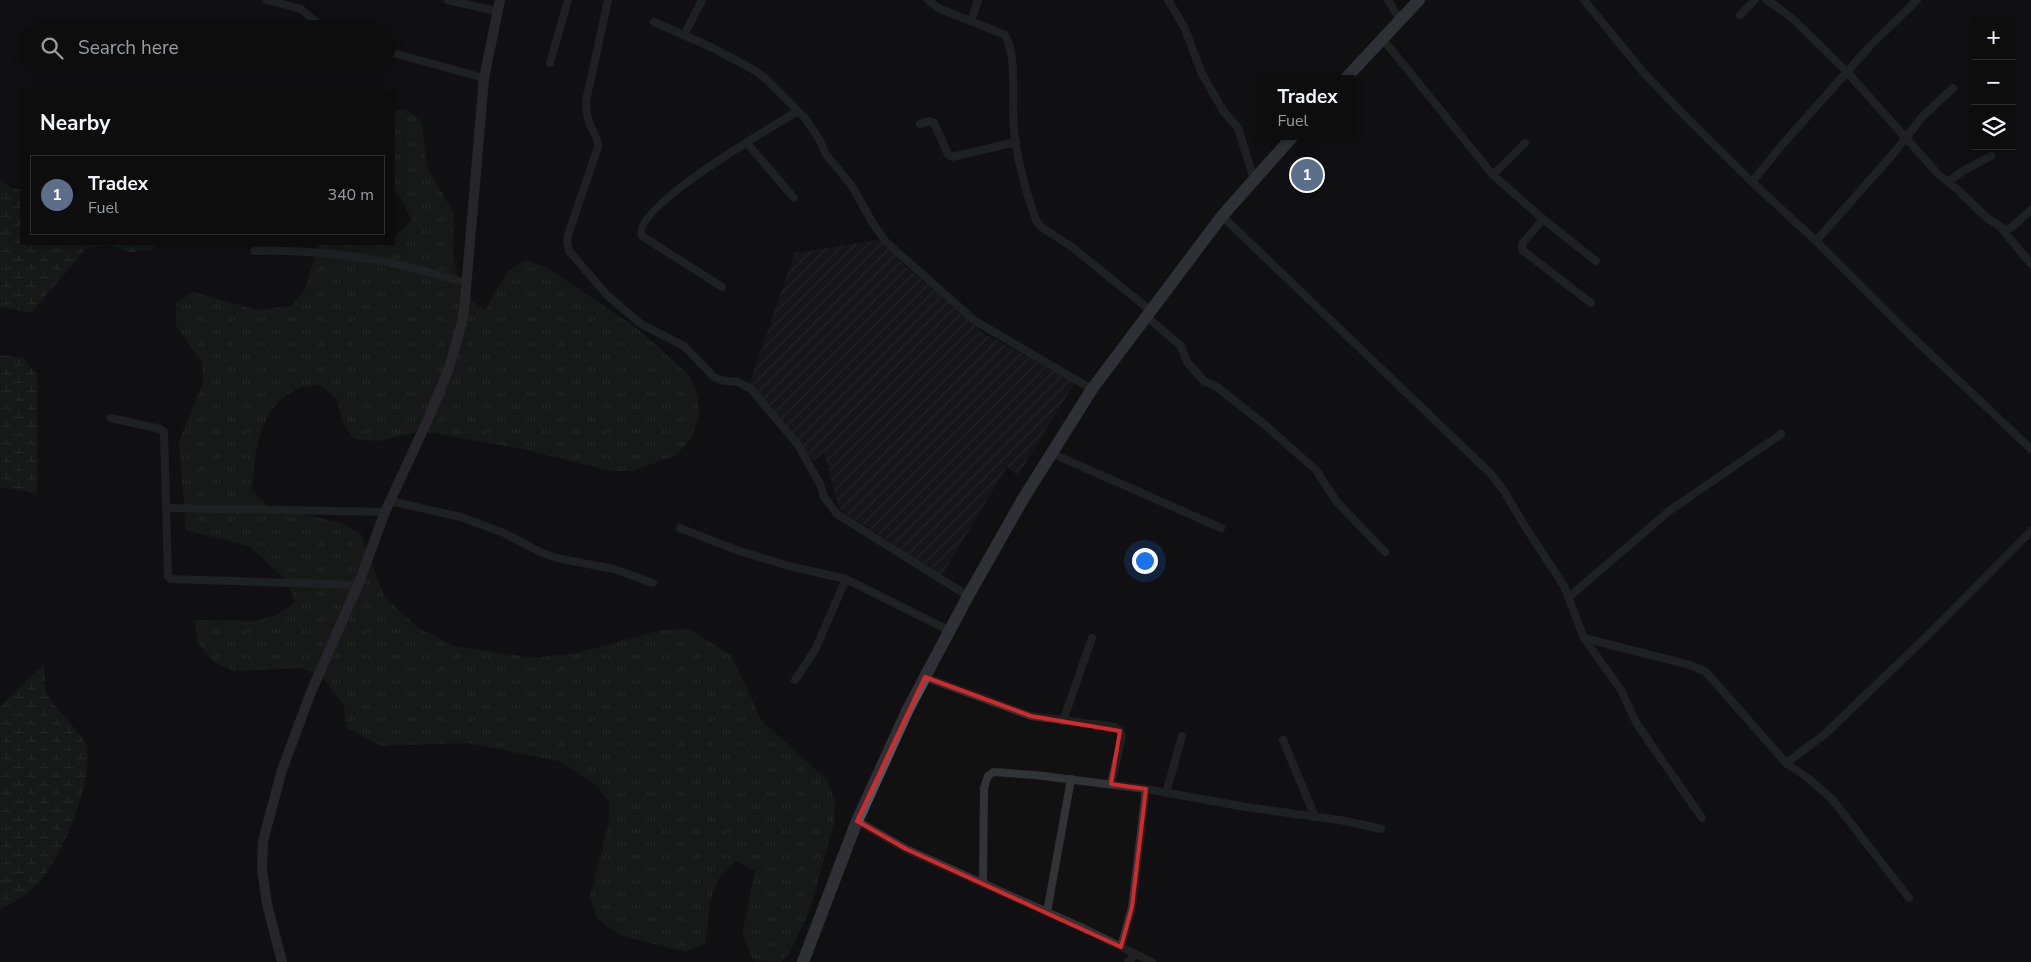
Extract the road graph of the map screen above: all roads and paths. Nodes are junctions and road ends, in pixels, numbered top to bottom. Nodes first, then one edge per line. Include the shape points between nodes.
1 (267, 0) edge
2 (448, 0) edge
3 (500, 0) edge
4 (568, 0) edge
5 (608, 0) edge
6 (702, 0) edge
7 (928, 0) edge
8 (978, 0) edge
9 (1168, 0) edge
10 (1388, 0) edge
11 (1419, 0) edge
12 (1584, 0) edge
13 (1755, 0) edge
14 (1768, 0) edge
15 (1917, 0) edge
16 (939, 4) edge
17 (496, 11) junction
18 (1740, 15) dead end
19 (313, 20) edge
20 (1400, 20) junction
21 (970, 21) junction
22 (654, 22) dead end
23 (684, 35) junction
24 (1382, 38) junction
25 (395, 53) edge
26 (550, 63) dead end
27 (1847, 72) junction
28 (1349, 75) edge
29 (484, 78) junction
30 (1953, 88) dead end
31 (798, 111) junction
32 (920, 124) dead end
33 (1905, 139) junction
34 (1289, 140) edge
35 (1016, 142) junction
36 (747, 143) junction
37 (1525, 143) dead end
38 (1991, 156) dead end
39 (1493, 175) junction
40 (1254, 179) junction
41 (1752, 182) junction
42 (1948, 182) junction
43 (794, 198) dead end
44 (2031, 210) edge
45 (1222, 216) junction
46 (1543, 219) junction
47 (2000, 227) junction
48 (1816, 241) junction
49 (254, 251) dead end
50 (1596, 261) dead end
51 (2031, 264) edge
52 (467, 283) junction
53 (722, 287) dead end
54 (1591, 303) dead end
55 (1149, 314) junction
56 (1092, 389) junction
57 (111, 418) dead end
58 (1781, 434) dead end
59 (2031, 450) edge
60 (1051, 453) junction
61 (390, 501) junction
62 (167, 508) junction
63 (385, 512) junction
64 (680, 528) dead end
65 (1221, 528) dead end
66 (2031, 531) edge
67 (1385, 552) dead end
68 (846, 579) junction
69 (653, 583) dead end
70 (358, 585) junction
71 (968, 596) junction
72 (1569, 597) junction
73 (950, 631) junction
74 (1092, 638) dead end
75 (1584, 638) junction
76 (925, 676) junction
77 (795, 680) dead end
78 (1063, 721) junction
79 (1182, 736) dead end
80 (1283, 740) dead end
81 (1786, 763) junction
82 (1071, 779) junction
83 (1111, 784) junction
84 (1146, 789) junction
85 (1166, 793) junction
86 (1314, 817) junction
87 (1702, 818) dead end
88 (857, 821) junction
89 (1381, 829) dead end
90 (983, 884) junction
91 (1909, 898) dead end
92 (1047, 912) junction
93 (1121, 947) junction
94 (1136, 954) junction
95 (282, 962) edge
96 (803, 962) edge
97 (1128, 962) edge
98 (1152, 962) edge

1 - 19 street via 301,9
2 - 17 street
3 - 17 main road
4 - 26 street
5 - 71 street via 586,101 586,111 598,138 598,147 568,235 569,251 607,295 641,324 684,346 714,377 738,382 751,389 798,445 824,497 837,514
6 - 23 street
7 - 16 street
8 - 21 street
9 - 40 street via 1185,29 1202,74 1224,112 1238,128
10 - 20 street
11 - 20 highway
12 - 41 street via 1643,72
13 - 18 street
14 - 27 street via 1792,18
15 - 27 street
16 - 21 street
17 - 29 main road
20 - 24 highway
21 - 35 street via 1004,35 1008,42
22 - 23 street
23 - 31 street via 754,70
24 - 28 highway
24 - 39 street
25 - 29 street
27 - 33 street
27 - 41 street
29 - 52 main road
30 - 33 street via 1923,116
31 - 36 street
31 - 56 street via 819,139 828,158 852,186 886,242 975,321
32 - 35 street via 934,123 948,154 952,156
33 - 42 street
33 - 48 street
34 - 40 highway
35 - 55 street via 1032,210 1041,227 1072,246
36 - 43 street
36 - 53 street via 682,185 652,211 641,232 642,236
37 - 39 street
38 - 42 street
39 - 46 street
40 - 45 highway
41 - 48 street
42 - 47 street
44 - 47 street via 2012,227 2006,230
45 - 55 highway
45 - 72 street via 1491,474
46 - 50 street
46 - 54 street via 1522,244 1522,250
47 - 51 street
48 - 59 street
49 - 52 street via 296,250 335,254 400,265
52 - 61 main road via 462,322 449,368
55 - 56 highway
55 - 67 street via 1181,346 1188,362 1204,381 1264,424 1316,470 1337,502
56 - 60 highway
57 - 62 street via 164,432
58 - 72 street via 1669,511
60 - 65 street
60 - 71 highway
61 - 63 main road
61 - 69 street via 461,518 504,533 542,553 614,569
62 - 63 street
62 - 70 street via 167,574 171,579
63 - 70 main road
64 - 68 street via 736,550
66 - 81 street via 1824,735
68 - 73 street
68 - 77 street via 815,650
70 - 95 main road via 311,692 282,770 263,841 262,869 266,895
71 - 73 highway
72 - 75 street
73 - 76 highway
74 - 78 street
75 - 81 street via 1706,672
75 - 87 street via 1621,690 1637,724
76 - 78 street via 1031,716
76 - 88 highway
78 - 83 street via 1115,727 1120,731 1122,736
79 - 85 street
80 - 86 street
81 - 91 street via 1832,799
82 - 83 street
82 - 90 street via 993,772 988,776 984,788
82 - 92 street
83 - 84 street
84 - 85 street
84 - 93 street via 1132,907
85 - 86 street
86 - 89 street
88 - 90 street via 906,849
88 - 96 highway
90 - 92 street
92 - 93 street
93 - 94 street
94 - 97 street
94 - 98 street

